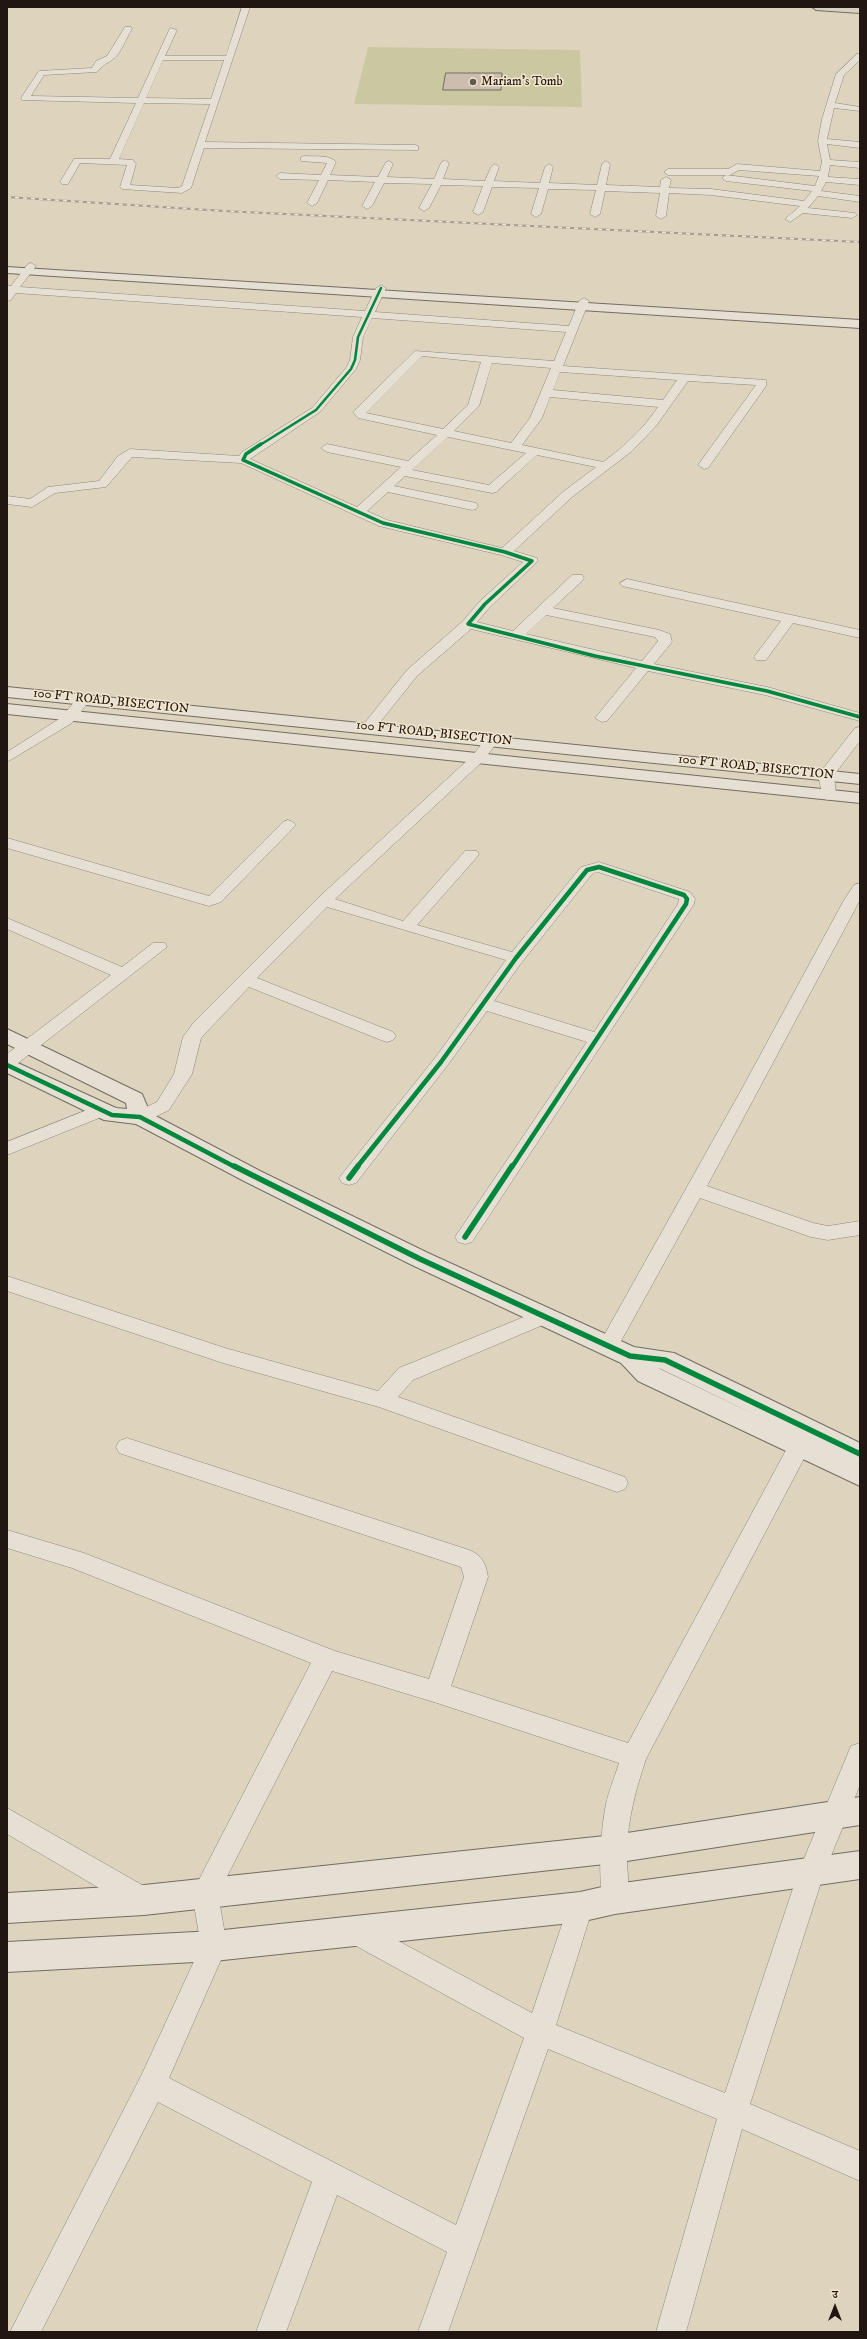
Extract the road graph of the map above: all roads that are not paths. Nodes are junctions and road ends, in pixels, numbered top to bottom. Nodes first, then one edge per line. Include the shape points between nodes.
1 (246, 7) edge
2 (816, 7) edge
3 (860, 10) edge
4 (128, 29) dead end
5 (173, 30) dead end
6 (860, 56) edge
7 (160, 58) junction
8 (229, 58) junction
9 (86, 89) dead end
10 (81, 101) junction
11 (141, 101) junction
12 (215, 102) junction
13 (832, 105) junction
14 (860, 108) edge
15 (822, 141) junction
16 (200, 145) junction
17 (860, 145) edge
18 (415, 148) dead end
19 (296, 159) dead end
20 (114, 160) junction
21 (826, 162) junction
22 (445, 163) dead end
23 (389, 164) dead end
24 (606, 164) dead end
25 (860, 165) edge
26 (495, 167) dead end
27 (550, 167) dead end
28 (723, 172) junction
29 (280, 176) dead end
30 (824, 176) junction
31 (326, 177) junction
32 (380, 179) junction
33 (438, 181) junction
34 (65, 182) dead end
35 (860, 182) edge
36 (490, 183) junction
37 (546, 186) junction
38 (602, 188) junction
39 (665, 191) junction
40 (817, 191) junction
41 (860, 199) edge
42 (312, 203) dead end
43 (367, 206) dead end
44 (805, 207) junction
45 (424, 208) dead end
46 (478, 212) dead end
47 (536, 214) dead end
48 (595, 214) dead end
49 (661, 216) dead end
50 (852, 216) dead end
51 (790, 219) dead end
52 (7, 264) edge
53 (29, 268) junction
54 (7, 270) edge
55 (380, 291) junction
56 (9, 292) edge
57 (583, 304) junction
58 (367, 316) junction
59 (860, 318) edge
60 (860, 324) edge
61 (573, 329) junction
62 (487, 360) junction
63 (558, 367) junction
64 (684, 378) junction
65 (546, 393) junction
66 (666, 404) junction
67 (444, 433) junction
68 (327, 448) dead end
69 (514, 448) junction
70 (534, 452) junction
71 (243, 460) junction
72 (704, 465) dead end
73 (606, 466) junction
74 (406, 469) junction
75 (385, 488) junction
76 (7, 500) edge
77 (472, 506) dead end
78 (358, 513) junction
79 (505, 552) junction
80 (577, 578) dead end
81 (627, 583) dead end
82 (542, 610) junction
83 (790, 618) junction
84 (468, 624) junction
85 (860, 634) edge
86 (516, 636) junction
87 (761, 657) dead end
88 (646, 665) junction
89 (7, 692) edge
90 (84, 699) junction
91 (7, 709) edge
92 (72, 716) junction
93 (860, 717) edge
94 (602, 718) dead end
95 (368, 728) junction
96 (860, 731) edge
97 (492, 740) junction
98 (7, 758) edge
99 (478, 758) junction
100 (826, 776) junction
101 (860, 779) edge
102 (828, 795) junction
103 (860, 798) edge
104 (288, 825) dead end
105 (8, 844) edge
106 (471, 854) dead end
107 (860, 888) edge
108 (324, 901) junction
109 (7, 923) edge
110 (406, 927) junction
111 (159, 947) dead end
112 (516, 958) junction
113 (124, 974) junction
114 (247, 980) junction
115 (483, 1004) junction
116 (7, 1036) edge
117 (386, 1036) dead end
118 (598, 1040) junction
119 (30, 1046) junction
120 (7, 1064) edge
121 (102, 1110) junction
122 (140, 1117) junction
123 (7, 1149) edge
124 (350, 1178) dead end
125 (695, 1189) junction
126 (860, 1228) edge
127 (464, 1237) dead end
128 (7, 1283) edge
129 (543, 1317) junction
130 (608, 1346) junction
131 (382, 1400) junction
132 (804, 1438) junction
133 (127, 1447) dead end
134 (860, 1454) edge
135 (860, 1476) edge
136 (618, 1484) dead end
137 (7, 1539) edge
138 (326, 1658) junction
139 (437, 1692) junction
140 (860, 1754) edge
141 (634, 1756) junction
142 (848, 1813) edge
143 (7, 1820) edge
144 (614, 1849) junction
145 (860, 1865) edge
146 (811, 1873) junction
147 (205, 1893) junction
148 (615, 1899) junction
149 (144, 1900) junction
150 (580, 1907) junction
151 (7, 1908) edge
152 (356, 1932) junction
153 (214, 1946) junction
154 (7, 1957) edge
155 (540, 2032) junction
156 (152, 2084) junction
157 (733, 2111) junction
158 (860, 2166) edge
159 (329, 2176) junction
160 (465, 2245) junction
161 (25, 2332) edge
162 (271, 2332) edge
163 (433, 2332) edge
164 (672, 2332) edge

1 - 8 street
2 - 3 highway
4 - 10 street via 114,54 99,62 93,74 42,73 25,98
5 - 7 street
6 - 13 street via 840,74
7 - 8 street
7 - 11 street
8 - 12 street
9 - 10 street
10 - 11 street
11 - 12 street
11 - 20 street
12 - 16 street
13 - 14 street
13 - 15 street
15 - 17 street
15 - 21 street
16 - 18 street
16 - 20 street via 200,157 186,188 179,191 125,187 132,164
19 - 31 street via 331,161
20 - 34 street via 77,161
21 - 25 street
21 - 30 street
22 - 33 street
23 - 32 street
24 - 38 street
26 - 36 street
27 - 37 street
28 - 30 street via 731,172 737,167
28 - 39 street via 668,168
28 - 40 street via 724,178
29 - 31 street
30 - 35 street
30 - 40 street
31 - 32 street
31 - 42 street
32 - 33 street
32 - 43 street
33 - 36 street
33 - 45 street
36 - 37 street
36 - 46 street
37 - 38 street
37 - 47 street
38 - 39 street
38 - 48 street
39 - 44 street via 724,193
39 - 49 street
40 - 41 street
40 - 44 street
44 - 50 street
44 - 51 street
52 - 53 street
53 - 54 street
53 - 55 street
53 - 56 street
55 - 57 street
55 - 58 street
56 - 58 street
57 - 59 street
57 - 60 street
57 - 61 street
58 - 61 street
58 - 71 street via 358,337 351,369 328,397 316,410 246,454
61 - 63 street
62 - 63 street
62 - 67 street via 473,406
62 - 67 street via 416,354 359,412 362,416
63 - 64 street
63 - 65 street
64 - 66 street
64 - 72 street via 763,383
65 - 66 street
65 - 69 street via 530,428
66 - 73 street via 652,424 628,449
67 - 69 street
67 - 74 street
68 - 74 street
69 - 70 street
70 - 73 street
70 - 74 street via 492,489
71 - 76 street via 130,453 102,484 52,490 32,503
71 - 78 street
73 - 79 street via 568,494
74 - 75 street
75 - 77 street
75 - 78 street
78 - 79 street via 411,530
79 - 84 street via 532,562 485,604
80 - 82 street
81 - 83 street
82 - 86 street
82 - 88 street via 665,637 665,642
83 - 85 street
83 - 87 street
84 - 86 street
84 - 95 street via 412,673
86 - 88 street via 556,647
88 - 93 street via 767,691
88 - 94 street
89 - 90 street, 100 FT ROAD, BISECTION
90 - 92 street
90 - 95 street, 100 FT ROAD, BISECTION
91 - 92 street, 100 FT ROAD, BISECTION
92 - 98 street
92 - 99 street, 100 FT ROAD, BISECTION
95 - 97 street, 100 FT ROAD, BISECTION
96 - 100 street
97 - 99 street
97 - 100 street, 100 FT ROAD, BISECTION
99 - 102 street, 100 FT ROAD, BISECTION
99 - 108 street
100 - 101 street, 100 FT ROAD, BISECTION
100 - 102 street
102 - 103 street, 100 FT ROAD, BISECTION
104 - 105 street via 215,899 209,901
106 - 110 street
107 - 125 street
108 - 110 street
108 - 114 street
109 - 113 street
110 - 112 street
111 - 113 street
112 - 115 street
112 - 118 street via 590,868 599,867 684,894 686,904
113 - 119 street
114 - 117 street
114 - 122 street via 192,1037 183,1074 163,1106
115 - 118 street
115 - 124 street
116 - 119 street
118 - 127 street
119 - 120 street
119 - 122 street via 136,1099
120 - 121 street
121 - 122 street via 112,1115
121 - 123 street
122 - 129 street via 252,1176
125 - 126 street via 810,1230 828,1233
125 - 130 street
128 - 131 street via 224,1355
129 - 130 street
129 - 131 street via 406,1374
130 - 132 street via 630,1356 647,1374
131 - 136 street
132 - 134 street
132 - 135 street
132 - 141 street
133 - 139 street via 469,1560 475,1568 476,1577
137 - 138 street via 76,1560
138 - 139 street
138 - 147 street
139 - 141 street
140 - 142 street
141 - 144 street via 619,1803
142 - 144 street
142 - 146 street
143 - 149 street
144 - 147 street
144 - 148 street
145 - 146 street
146 - 148 street
146 - 157 street
147 - 149 street
147 - 153 street
148 - 150 street
149 - 151 street
150 - 152 street
150 - 155 street
152 - 153 street
152 - 155 street
153 - 154 street
153 - 156 street
155 - 157 street
155 - 160 street
156 - 159 street
156 - 161 street
157 - 158 street
157 - 164 street
159 - 160 street
159 - 162 street
160 - 163 street

